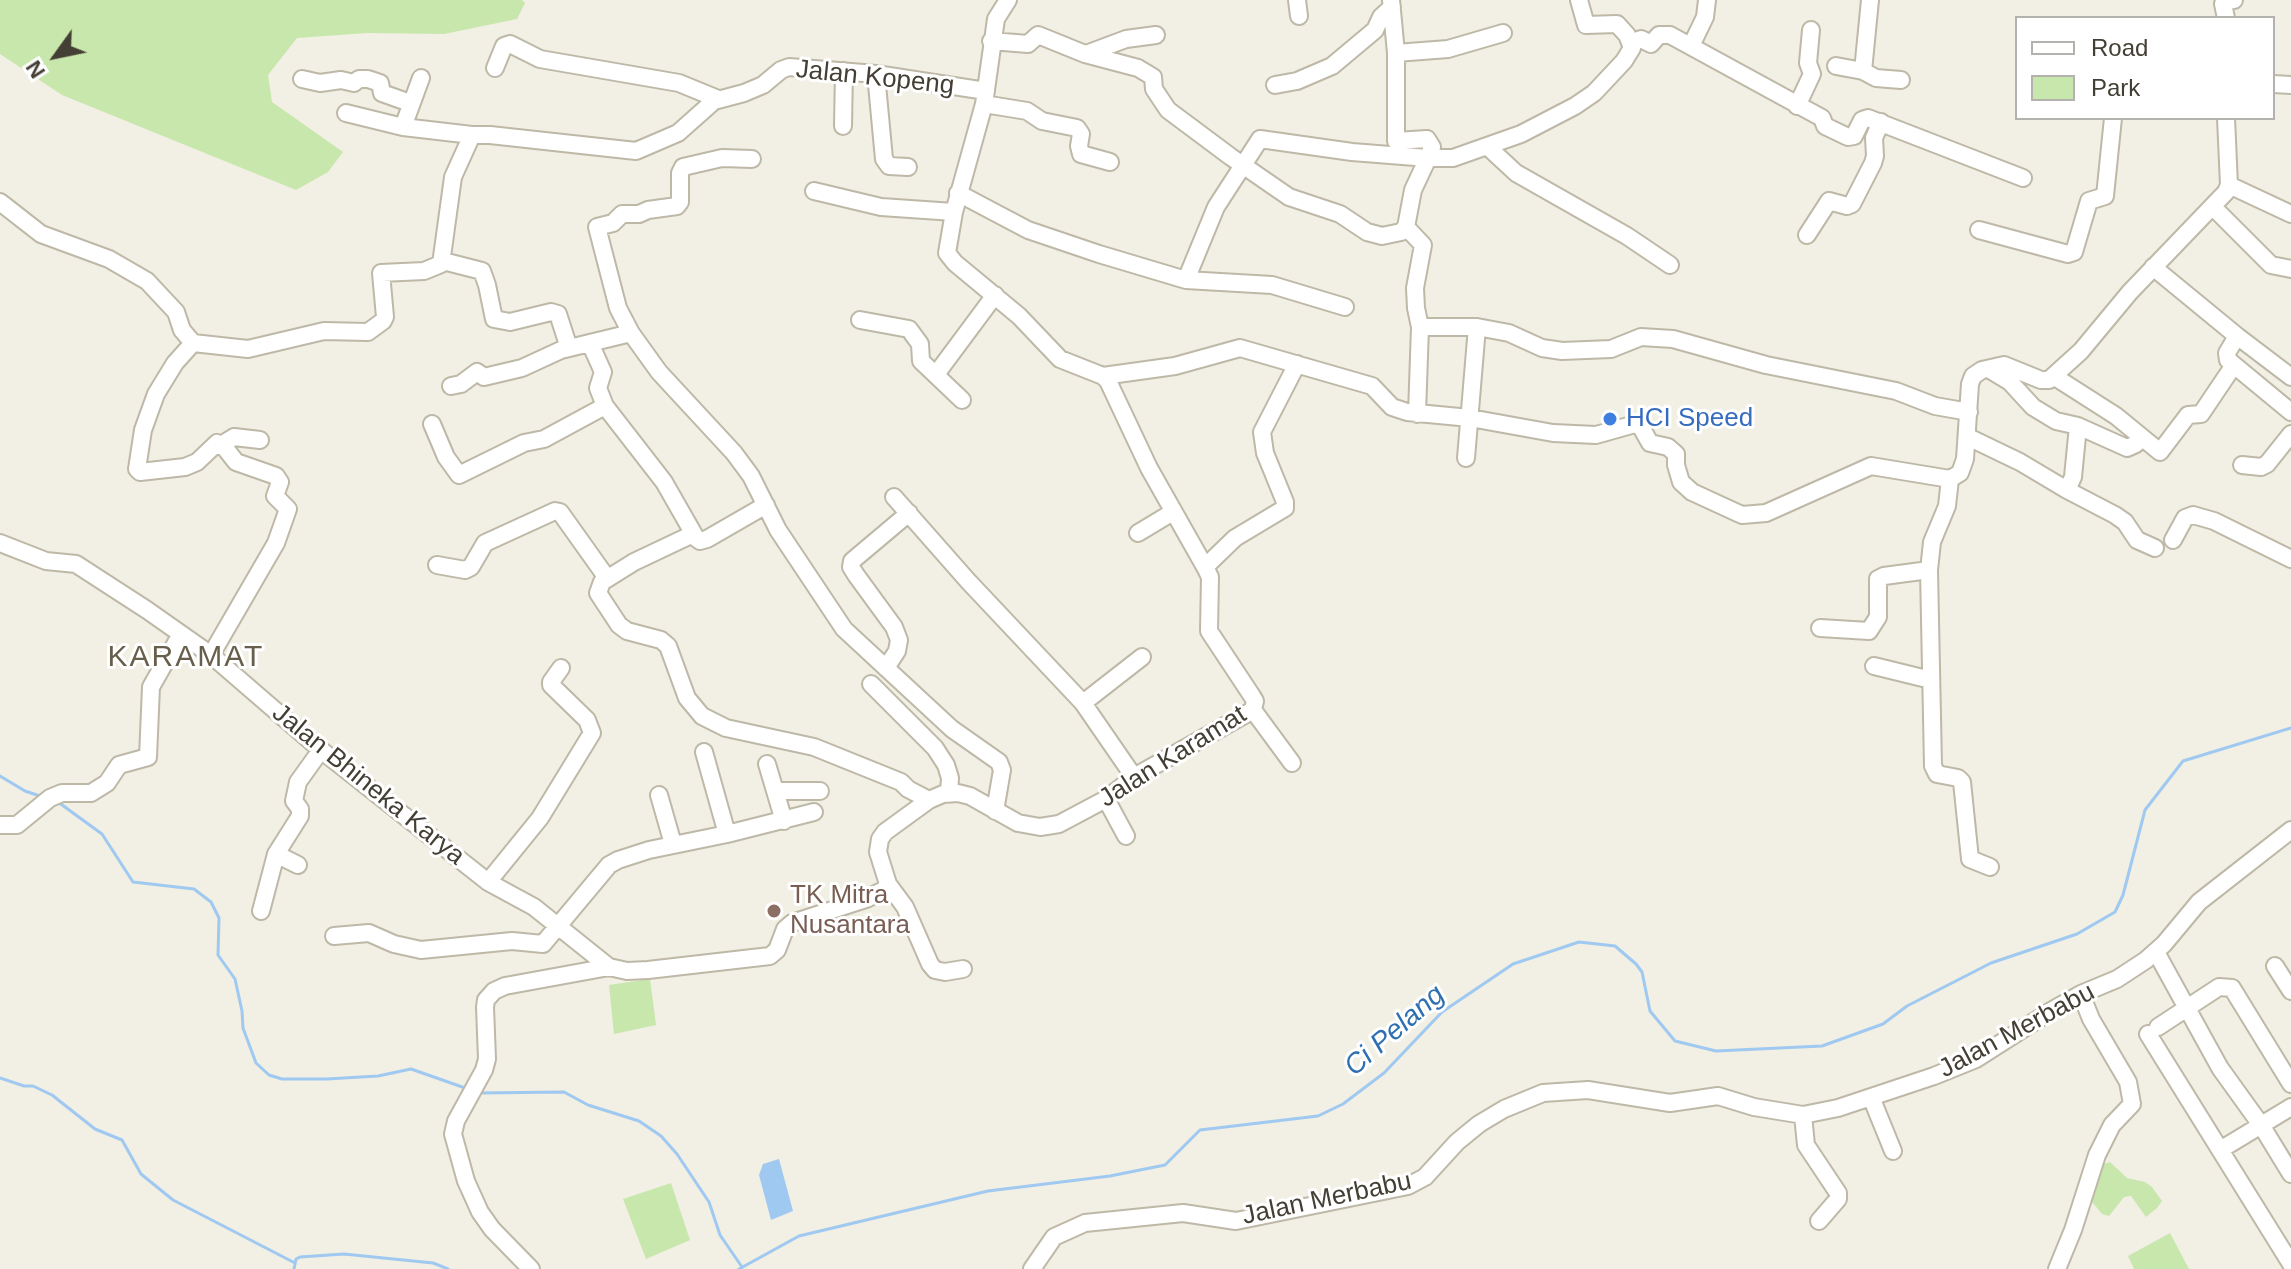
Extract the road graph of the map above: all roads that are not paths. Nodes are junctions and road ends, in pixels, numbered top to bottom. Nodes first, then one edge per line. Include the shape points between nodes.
1 (1008, 0) edge
2 (1579, 0) edge
3 (1707, 0) edge
4 (1870, 0) edge
5 (2234, 0) edge
6 (1392, 4) edge
7 (2226, 16) edge
8 (1811, 30) dead end
9 (1503, 33) dead end
10 (1156, 35) dead end
11 (991, 41) junction
12 (1632, 42) junction
13 (1691, 46) junction
14 (1396, 53) junction
15 (1085, 54) junction
16 (1836, 66) dead end
17 (495, 68) dead end
18 (844, 71) junction
19 (1863, 71) junction
20 (876, 74) junction
21 (421, 78) dead end
22 (302, 79) dead end
23 (1901, 80) dead end
24 (1275, 85) dead end
25 (985, 98) junction
26 (718, 99) junction
27 (410, 103) junction
28 (1797, 106) junction
29 (346, 113) dead end
30 (2113, 120) edge
31 (2226, 120) edge
32 (1881, 122) junction
33 (843, 126) dead end
34 (403, 127) junction
35 (472, 135) junction
36 (1488, 147) junction
37 (1428, 158) junction
38 (752, 159) dead end
39 (1110, 162) dead end
40 (1243, 165) junction
41 (908, 167) dead end
42 (2023, 178) dead end
43 (2229, 185) junction
44 (814, 191) dead end
45 (958, 193) junction
46 (0, 202) edge
47 (2213, 207) junction
48 (954, 212) junction
49 (2291, 214) edge
50 (1406, 227) junction
51 (1979, 230) dead end
52 (1807, 235) dead end
53 (443, 261) junction
54 (1670, 265) dead end
55 (2153, 267) junction
56 (2291, 269) edge
57 (1186, 280) junction
58 (995, 295) junction
59 (1345, 307) dead end
60 (860, 320) dead end
61 (1420, 327) junction
62 (1477, 327) junction
63 (631, 333) junction
64 (2237, 336) junction
65 (193, 343) junction
66 (590, 343) junction
67 (569, 348) junction
68 (1297, 364) junction
69 (2234, 365) junction
70 (1990, 370) junction
71 (937, 373) junction
72 (1103, 376) junction
73 (2055, 377) junction
74 (2291, 377) edge
75 (451, 386) dead end
76 (962, 400) dead end
77 (605, 406) junction
78 (1969, 412) junction
79 (2291, 412) edge
80 (1417, 414) junction
81 (1470, 418) junction
82 (432, 424) dead end
83 (2078, 426) junction
84 (2291, 434) edge
85 (1968, 437) junction
86 (260, 440) dead end
87 (2136, 444) dead end
88 (221, 445) junction
89 (1466, 458) dead end
90 (2242, 465) dead end
91 (1950, 479) junction
92 (2067, 490) junction
93 (894, 497) dead end
94 (766, 505) junction
95 (1173, 512) junction
96 (909, 513) junction
97 (1138, 533) dead end
98 (693, 534) junction
99 (2173, 540) dead end
100 (0, 543) edge
101 (2155, 548) dead end
102 (2291, 559) edge
103 (437, 565) dead end
104 (1205, 567) junction
105 (1929, 570) junction
106 (607, 578) junction
107 (1820, 628) dead end
108 (181, 634) junction
109 (211, 655) junction
110 (1142, 657) dead end
111 (1874, 666) dead end
112 (561, 668) dead end
113 (886, 668) junction
114 (1931, 680) junction
115 (871, 684) dead end
116 (1083, 703) junction
117 (1253, 710) junction
118 (321, 750) junction
119 (704, 752) dead end
120 (1292, 763) dead end
121 (767, 764) dead end
122 (1134, 777) junction
123 (776, 791) junction
124 (820, 791) dead end
125 (949, 793) junction
126 (659, 795) dead end
127 (1106, 799) junction
128 (929, 800) junction
129 (995, 811) junction
130 (814, 812) dead end
131 (784, 821) junction
132 (667, 824) junction
133 (0, 825) edge
134 (2291, 830) edge
135 (727, 834) junction
136 (1126, 836) dead end
137 (673, 844) junction
138 (649, 850) junction
139 (276, 854) junction
140 (298, 865) dead end
141 (1990, 867) dead end
142 (488, 882) junction
143 (888, 884) junction
144 (261, 911) dead end
145 (559, 927) junction
146 (334, 936) dead end
147 (2156, 952) junction
148 (2275, 966) dead end
149 (609, 967) junction
150 (963, 969) dead end
151 (2291, 991) edge
152 (2081, 994) junction
153 (2186, 1009) junction
154 (2291, 1084) edge
155 (1871, 1097) junction
156 (2291, 1107) edge
157 (1803, 1115) junction
158 (2261, 1125) junction
159 (2220, 1150) junction
160 (1893, 1151) dead end
161 (2291, 1174) edge
162 (1819, 1221) dead end
163 (2291, 1264) edge
164 (531, 1269) edge
165 (1032, 1269) edge
166 (2057, 1269) edge
167 (2285, 1269) edge

1 - 11 street via 998,12
2 - 12 street via 1586,25 1617,24
3 - 13 street
4 - 19 street
5 - 7 street via 2223,4
6 - 14 street
6 - 24 street via 1375,30 1332,66
8 - 28 street via 1812,74
9 - 14 street via 1448,49
10 - 15 street
11 - 15 street via 1025,44 1038,35
11 - 25 street
12 - 13 street via 1651,44 1661,34
12 - 36 street via 1624,61 1585,100
13 - 28 street
14 - 37 street via 1396,141 1427,139 1432,147
15 - 40 street via 1151,75 1168,110
16 - 19 street
17 - 26 street via 504,46 510,44 540,59 679,83
18 - 20 street, Jalan Kopeng
18 - 26 street, Jalan Kopeng via 785,67 763,85
18 - 33 street
19 - 23 street
20 - 25 street, Jalan Kopeng
20 - 41 street via 884,159 889,166
21 - 27 street
22 - 27 street via 368,79 380,83 382,93
25 - 39 street, Jalan Kopeng via 1042,121 1077,128 1081,154
25 - 45 street
26 - 35 street, Jalan Kopeng via 678,133 636,151
27 - 34 street
28 - 32 street via 1848,137 1864,118
29 - 34 street, Jalan Kopeng
30 - 51 street via 2105,196 2089,201 2074,252
31 - 43 street
32 - 42 street
32 - 52 street via 1873,163 1852,204 1829,201
34 - 35 street, Jalan Kopeng
35 - 53 street via 453,177
36 - 37 street via 1453,158
36 - 54 street via 1516,173
37 - 40 street via 1265,138
37 - 50 street via 1413,190
38 - 63 street via 722,158 683,167 677,206 622,214 597,227 618,308
40 - 50 street via 1289,197 1340,214 1367,232 1382,236
40 - 57 street via 1216,207
43 - 47 street
43 - 49 street
44 - 48 street via 881,207
45 - 48 street
45 - 57 street via 1038,234
46 - 65 street via 41,234 109,259 147,281 176,312
47 - 55 street
47 - 56 street via 2271,265
48 - 58 street via 947,253
50 - 61 street via 1423,245 1415,288
53 - 65 street via 424,271 381,273 385,317 368,332 324,331 248,349
53 - 67 street via 482,271 494,319 558,314
55 - 64 street
55 - 73 street
57 - 59 street via 1272,285
58 - 71 street
58 - 72 street via 1060,359
60 - 71 street via 909,329 920,344 921,361
61 - 62 street
61 - 80 street
62 - 78 street via 1509,333 1551,351 1611,349 1641,337 1673,339
62 - 81 street
63 - 66 street
63 - 94 street via 734,453
64 - 69 street via 2227,357
64 - 74 street
65 - 88 street via 156,394 136,467 140,472 185,467 212,445
66 - 67 street
66 - 77 street via 603,372 598,388
67 - 75 street via 522,368 484,377 477,372
68 - 72 street via 1240,348 1175,366
68 - 80 street via 1372,386 1392,407
68 - 104 street via 1262,432 1285,508 1235,538
69 - 73 street via 2201,414 2188,415 2160,452
69 - 79 street
70 - 73 street via 2004,365 2041,380
70 - 78 street via 1973,376
70 - 83 street via 2033,407
71 - 76 street
72 - 95 street, Jalan Karamat
77 - 82 street via 459,475
77 - 98 street via 664,482
78 - 85 street
80 - 81 street
81 - 89 street
81 - 91 street via 1590,435 1639,425 1650,443 1676,454 1681,482 1692,492 1742,515 1766,513 1871,466
83 - 87 street via 2127,448
83 - 92 street
84 - 90 street via 2267,464
85 - 91 street via 1963,468
85 - 92 street
86 - 88 street via 234,437
88 - 109 street via 236,462 278,478 275,496 288,509 276,543
91 - 105 street
92 - 101 street via 2120,519 2137,540
93 - 96 street
94 - 98 street via 703,541
94 - 113 street via 830,611
95 - 97 street
95 - 104 street, Jalan Karamat
96 - 113 street via 851,567 899,640
96 - 116 street
98 - 106 street
99 - 102 street via 2179,524 2193,515
100 - 108 street, Jalan Bhineka Karya via 46,561 76,564
103 - 106 street via 465,570 485,543 555,511
104 - 117 street, Jalan Karamat via 1210,577 1209,631 1255,701
105 - 107 street via 1878,579 1878,617 1869,631
105 - 114 street
106 - 128 street via 598,593 619,625 668,646 687,698 702,716 726,728 814,747 901,782
108 - 109 street, Jalan Bhineka Karya
108 - 133 street via 151,687 148,757 119,765 107,783 91,793 62,793 17,825
109 - 118 street, Jalan Bhineka Karya
110 - 116 street
111 - 114 street
112 - 142 street via 551,685 587,720 592,733 540,818
113 - 129 street via 952,729 999,762
114 - 141 street via 1934,769 1962,782 1968,855
115 - 125 street via 935,748 946,765
116 - 122 street
117 - 120 street
117 - 122 street, Jalan Karamat
118 - 139 street via 298,782 294,797 300,816
118 - 142 street, Jalan Bhineka Karya
119 - 135 street
121 - 123 street
122 - 127 street, Jalan Karamat
123 - 124 street
123 - 131 street
125 - 128 street
125 - 129 street, Jalan Karamat via 970,796
126 - 132 street
127 - 129 street, Jalan Karamat via 1050,826 1018,823
127 - 136 street
128 - 143 street via 880,839 878,852
130 - 131 street
131 - 135 street
132 - 137 street
132 - 138 street
134 - 147 street, Jalan Merbabu via 2199,902
135 - 137 street
137 - 138 street
138 - 145 street via 609,865
139 - 140 street
139 - 144 street
142 - 145 street, Jalan Bhineka Karya
143 - 149 street via 878,894 788,925 770,956 648,970
143 - 150 street via 935,970
145 - 146 street via 543,944 512,941 430,950 369,933
145 - 149 street, Jalan Bhineka Karya
147 - 152 street, Jalan Merbabu via 2117,979
147 - 153 street
148 - 151 street
149 - 164 street via 505,986 486,1000 487,1059 453,1134 480,1212
152 - 155 street, Jalan Merbabu via 1966,1064
152 - 166 street via 2128,1082 2132,1104 2112,1125 2097,1155
153 - 154 street via 2219,987 2232,988
153 - 158 street
153 - 159 street via 2153,1030
155 - 157 street, Jalan Merbabu
155 - 160 street
156 - 158 street
157 - 162 street via 1806,1145 1838,1193
157 - 165 street, Jalan Merbabu via 1718,1096 1670,1103 1588,1090 1543,1093 1479,1124 1425,1177 1408,1186 1236,1221 1183,1213 1085,1223 1054,1237
158 - 159 street
158 - 161 street
159 - 163 street
163 - 167 street

